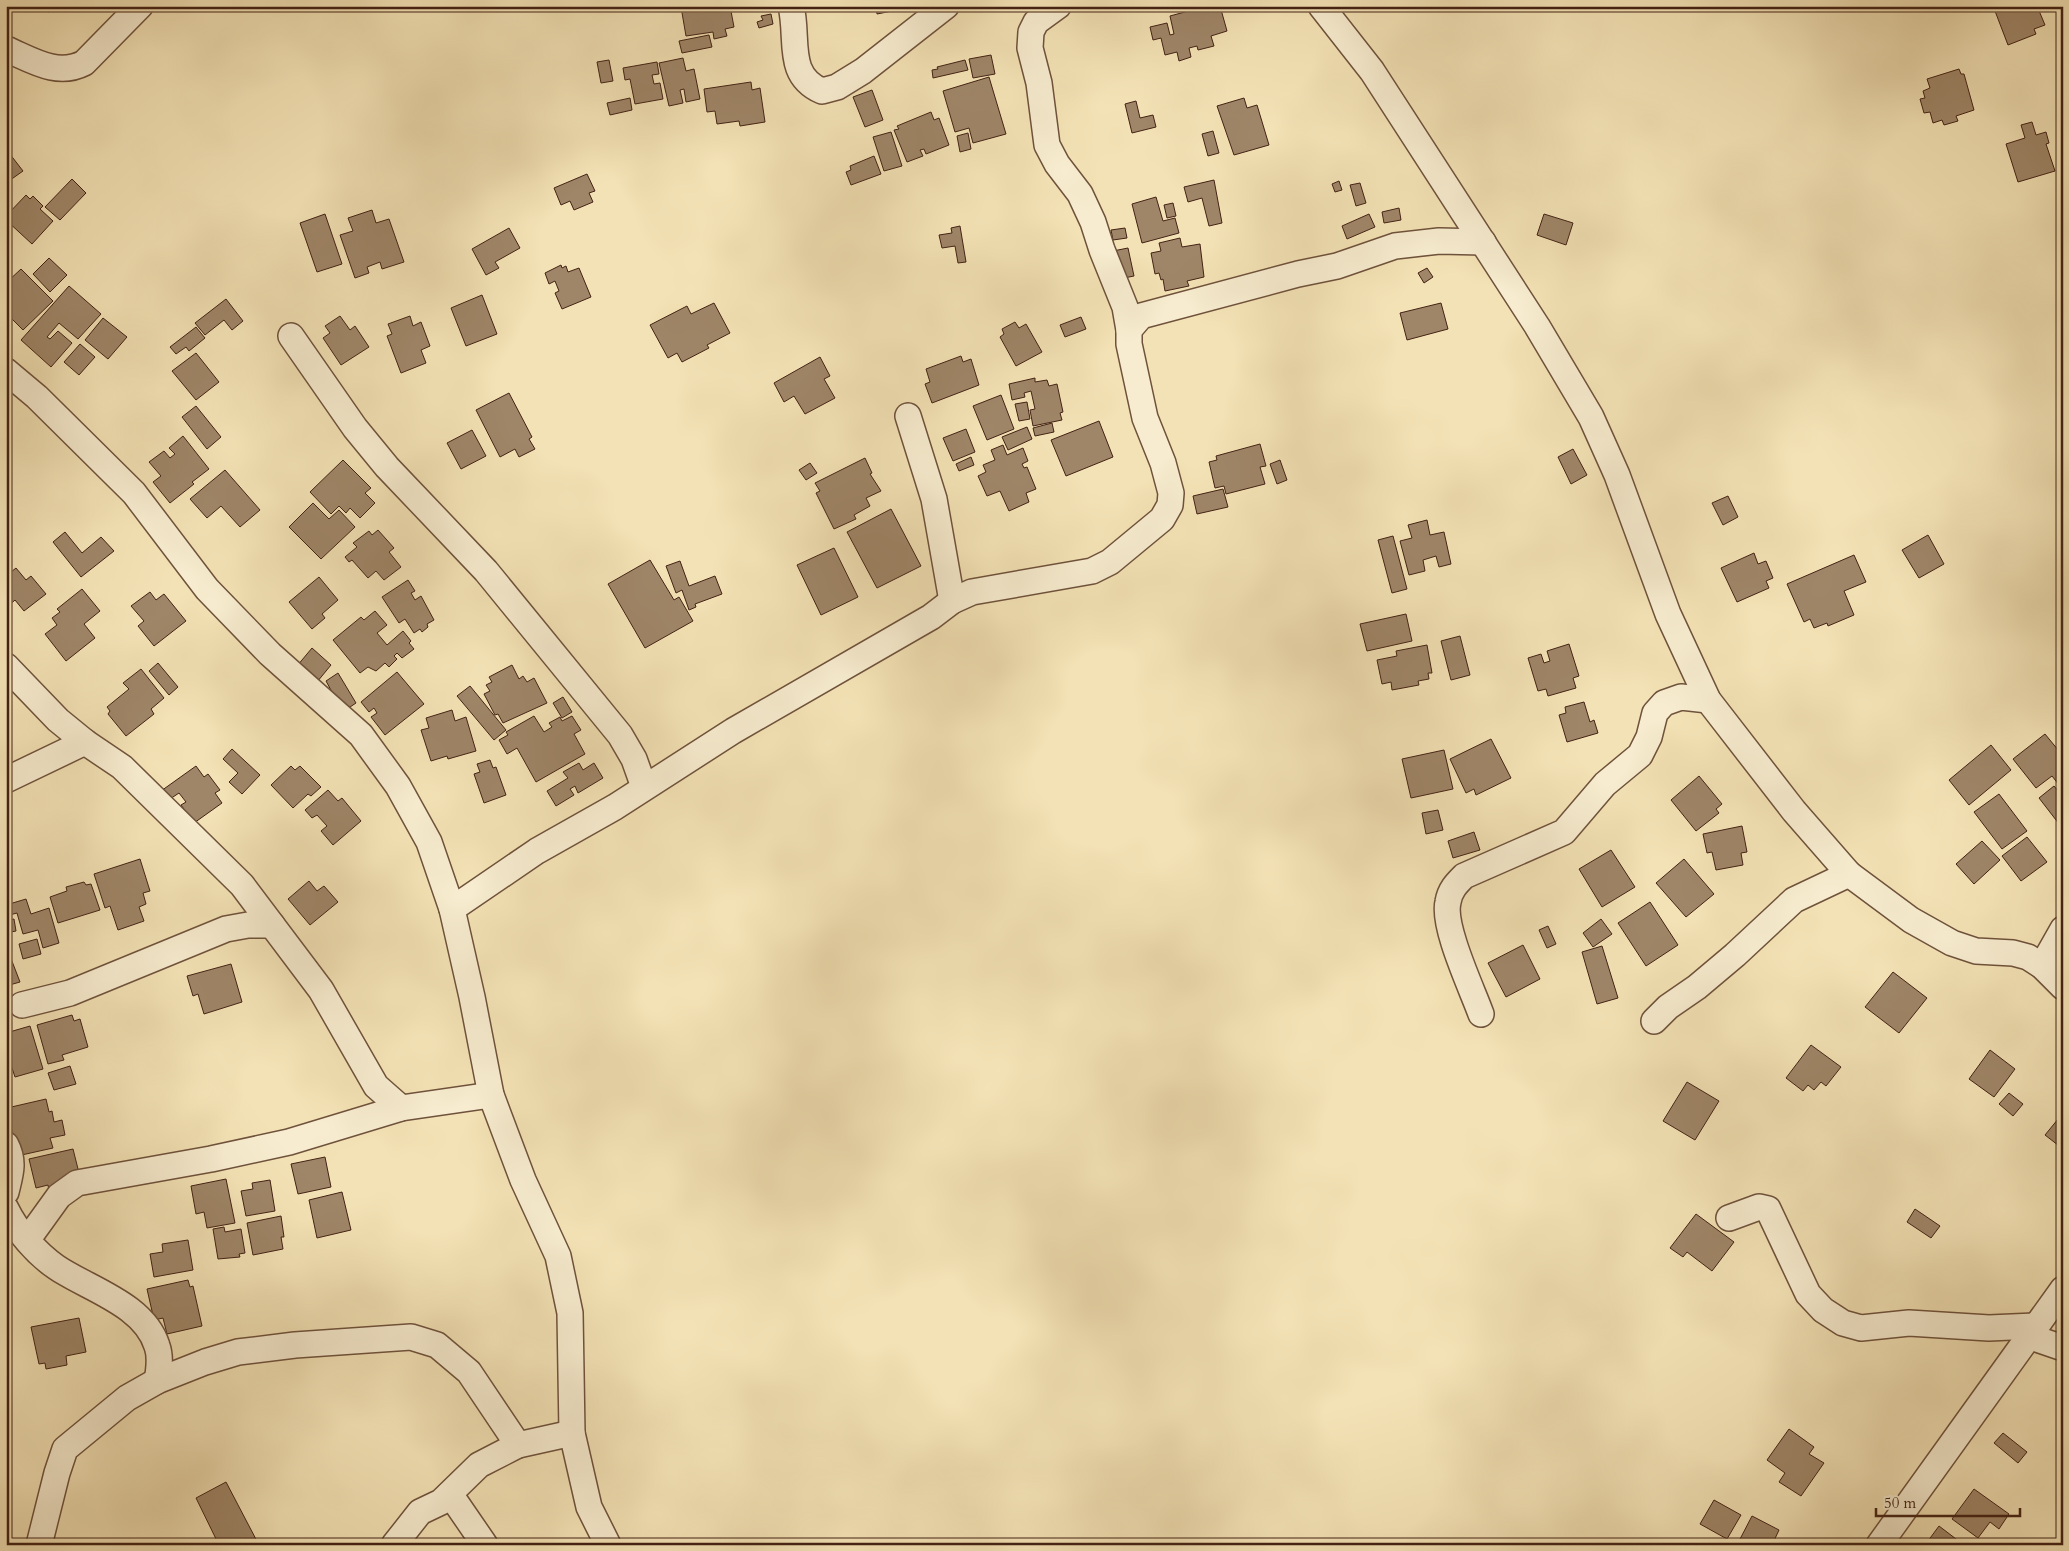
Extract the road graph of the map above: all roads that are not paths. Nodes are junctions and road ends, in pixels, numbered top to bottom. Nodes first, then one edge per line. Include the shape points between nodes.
1 (140, 6) edge
2 (791, 6) edge
3 (946, 6) edge
4 (1058, 6) edge
5 (1321, 6) edge
6 (6, 49) edge
7 (1483, 242) junction
8 (1130, 330) junction
9 (291, 336) dead end
10 (6, 371) edge
11 (908, 416) dead end
12 (952, 601) junction
13 (6, 666) edge
14 (1708, 700) junction
15 (85, 742) junction
16 (6, 780) edge
17 (644, 787) junction
18 (1849, 874) junction
19 (452, 909) junction
20 (272, 926) junction
21 (2063, 929) edge
22 (2042, 966) junction
23 (2062, 985) edge
24 (22, 1005) dead end
25 (1481, 1014) dead end
26 (1654, 1021) dead end
27 (490, 1095) junction
28 (400, 1108) junction
29 (6, 1146) edge
30 (6, 1192) edge
31 (6, 1209) edge
32 (1729, 1218) dead end
33 (28, 1239) junction
34 (2063, 1289) edge
35 (2032, 1331) junction
36 (2063, 1348) edge
37 (157, 1380) junction
38 (572, 1433) junction
39 (518, 1445) junction
40 (450, 1494) junction
41 (39, 1545) edge
42 (394, 1545) edge
43 (485, 1545) edge
44 (608, 1545) edge
45 (1878, 1545) edge

1 - 6 street via 74,68 51,68
2 - 3 street via 798,66 803,79 822,90 837,86 863,71
4 - 8 street via 1036,22 1031,32 1030,48 1039,83 1047,145 1080,194 1093,222 1125,307
5 - 7 street via 1372,71
7 - 8 street via 1439,241 1395,246 1337,266 1142,316
7 - 14 street via 1591,417 1618,475 1668,614
8 - 12 street via 1129,344 1138,392 1171,493 1170,505 1162,519 1110,562 1092,571 972,592
9 - 17 street via 355,428 387,467 486,571 620,735 634,759
10 - 19 street via 37,396 134,493 207,589 270,654 361,735 398,786 429,842
11 - 12 street via 934,499
12 - 17 street via 930,617 733,730
13 - 15 street via 58,720
14 - 18 street via 1794,811
14 - 25 street via 1681,697 1664,703 1655,713 1640,755 1605,784 1564,832 1464,876 1453,888 1447,904 1450,929
15 - 16 street
15 - 20 street via 122,766 242,885
17 - 19 street via 537,851
18 - 22 street via 1911,920 1952,943 1976,951 2013,953
18 - 26 street via 1794,900
19 - 27 street
20 - 24 street via 248,925 226,929 70,993
20 - 28 street via 321,990 376,1086
21 - 22 street
22 - 23 street
27 - 28 street
27 - 38 street via 523,1180 558,1256 570,1313
28 - 33 street via 289,1142 77,1183 59,1196
29 - 30 street via 12,1169
31 - 33 street
32 - 35 street via 1759,1208 1768,1209 1808,1294 1823,1310 1843,1323 1861,1328 1909,1323
33 - 37 street via 43,1258 103,1291 149,1330 157,1346
34 - 35 street
35 - 36 street
35 - 45 street
37 - 39 street via 238,1352 411,1337 437,1345 469,1372
37 - 41 street via 114,1408 65,1450
38 - 39 street
38 - 44 street via 589,1508
39 - 40 street via 479,1465
40 - 42 street via 420,1512
40 - 43 street

